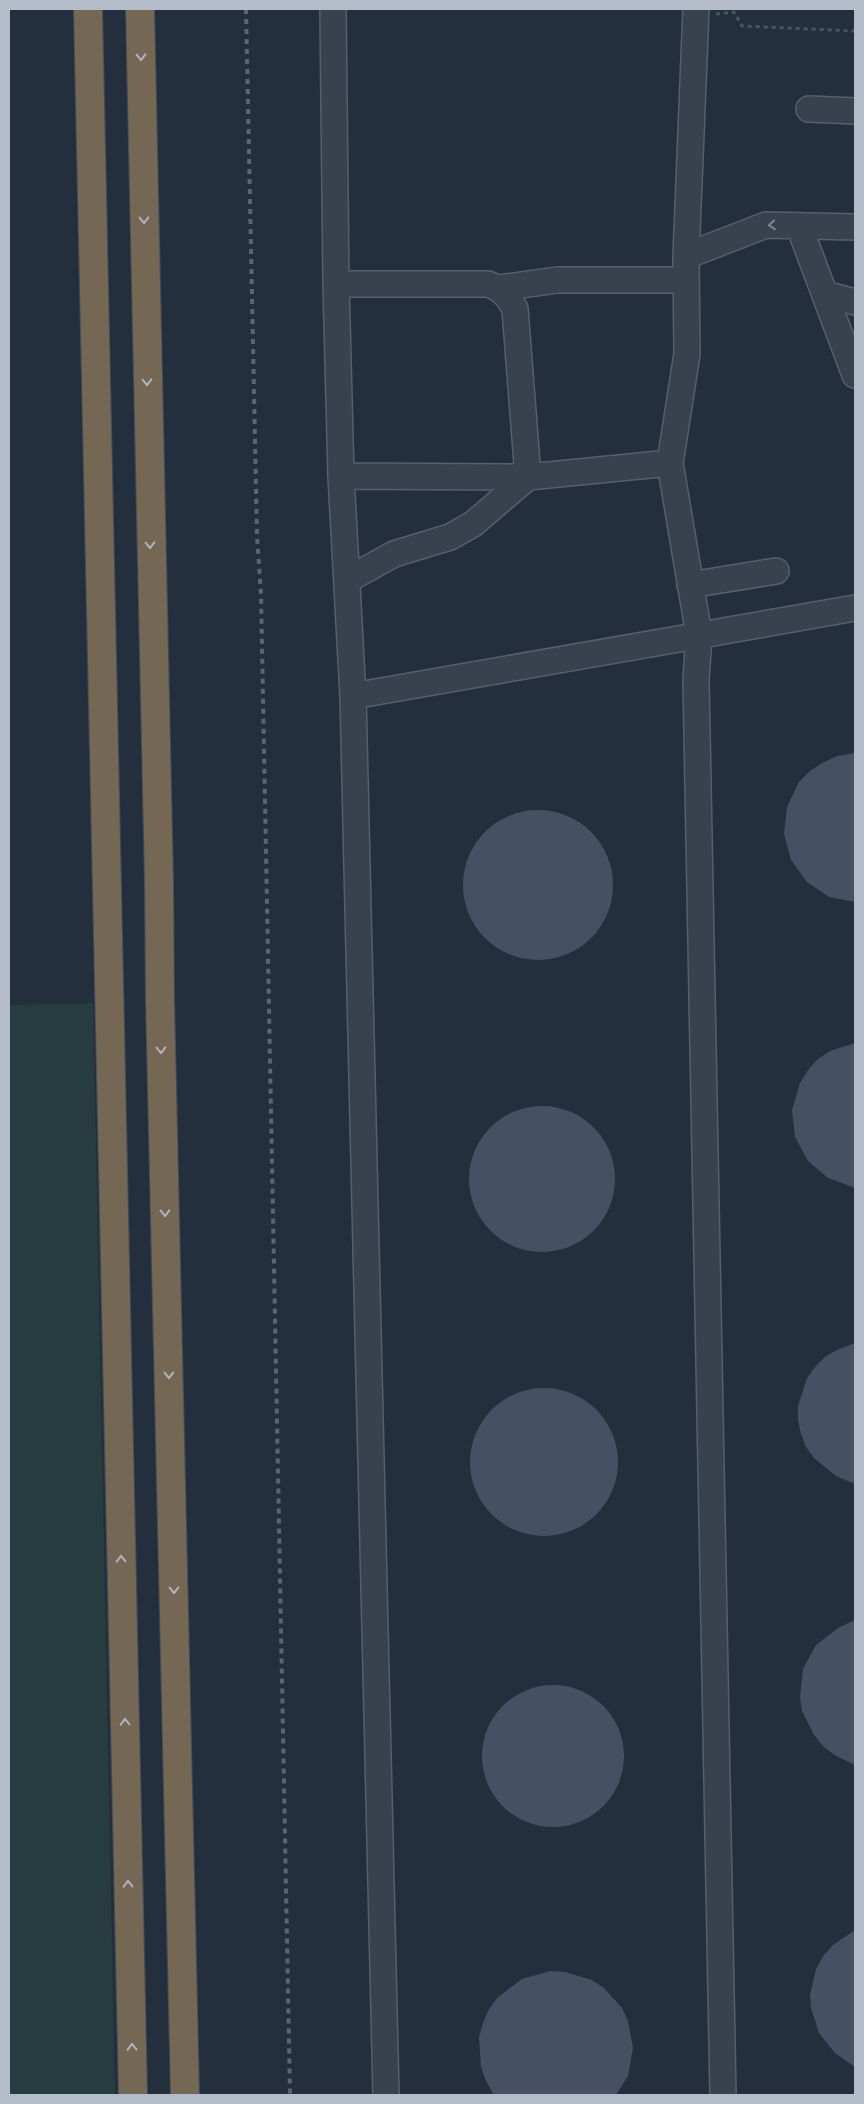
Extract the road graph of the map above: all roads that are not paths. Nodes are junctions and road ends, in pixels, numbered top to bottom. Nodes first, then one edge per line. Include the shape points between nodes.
1 (88, 9) edge
2 (140, 9) edge
3 (332, 9) edge
4 (705, 11) edge
5 (809, 110) dead end
6 (855, 111) edge
7 (799, 226) junction
8 (855, 227) edge
9 (686, 268) junction
10 (336, 284) junction
11 (499, 288) junction
12 (826, 294) junction
13 (855, 302) edge
14 (855, 375) edge
15 (670, 462) junction
16 (341, 476) junction
17 (528, 477) junction
18 (776, 571) dead end
19 (347, 580) junction
20 (690, 585) junction
21 (855, 608) edge
22 (699, 635) junction
23 (353, 696) junction
24 (133, 2095) edge
25 (185, 2095) edge
26 (386, 2095) edge
27 (723, 2095) edge

24 -> 1 highway
2 -> 25 highway
3 - 10 lane
4 - 9 lane
5 - 6 lane
7 - 8 lane
7 -> 9 lane via 766,225
7 - 12 lane
9 - 11 lane
9 - 15 lane via 687,354
10 - 11 lane via 488,284
10 - 16 lane
11 - 17 lane via 515,309
12 - 13 lane
12 - 14 lane
15 - 17 lane
15 - 20 lane
16 - 17 lane
16 - 19 lane
17 - 19 lane via 496,506 450,537 394,554
18 - 20 lane
19 - 23 lane
20 - 22 lane
21 - 22 lane
22 - 23 lane
22 - 27 lane via 696,680
23 - 26 lane

